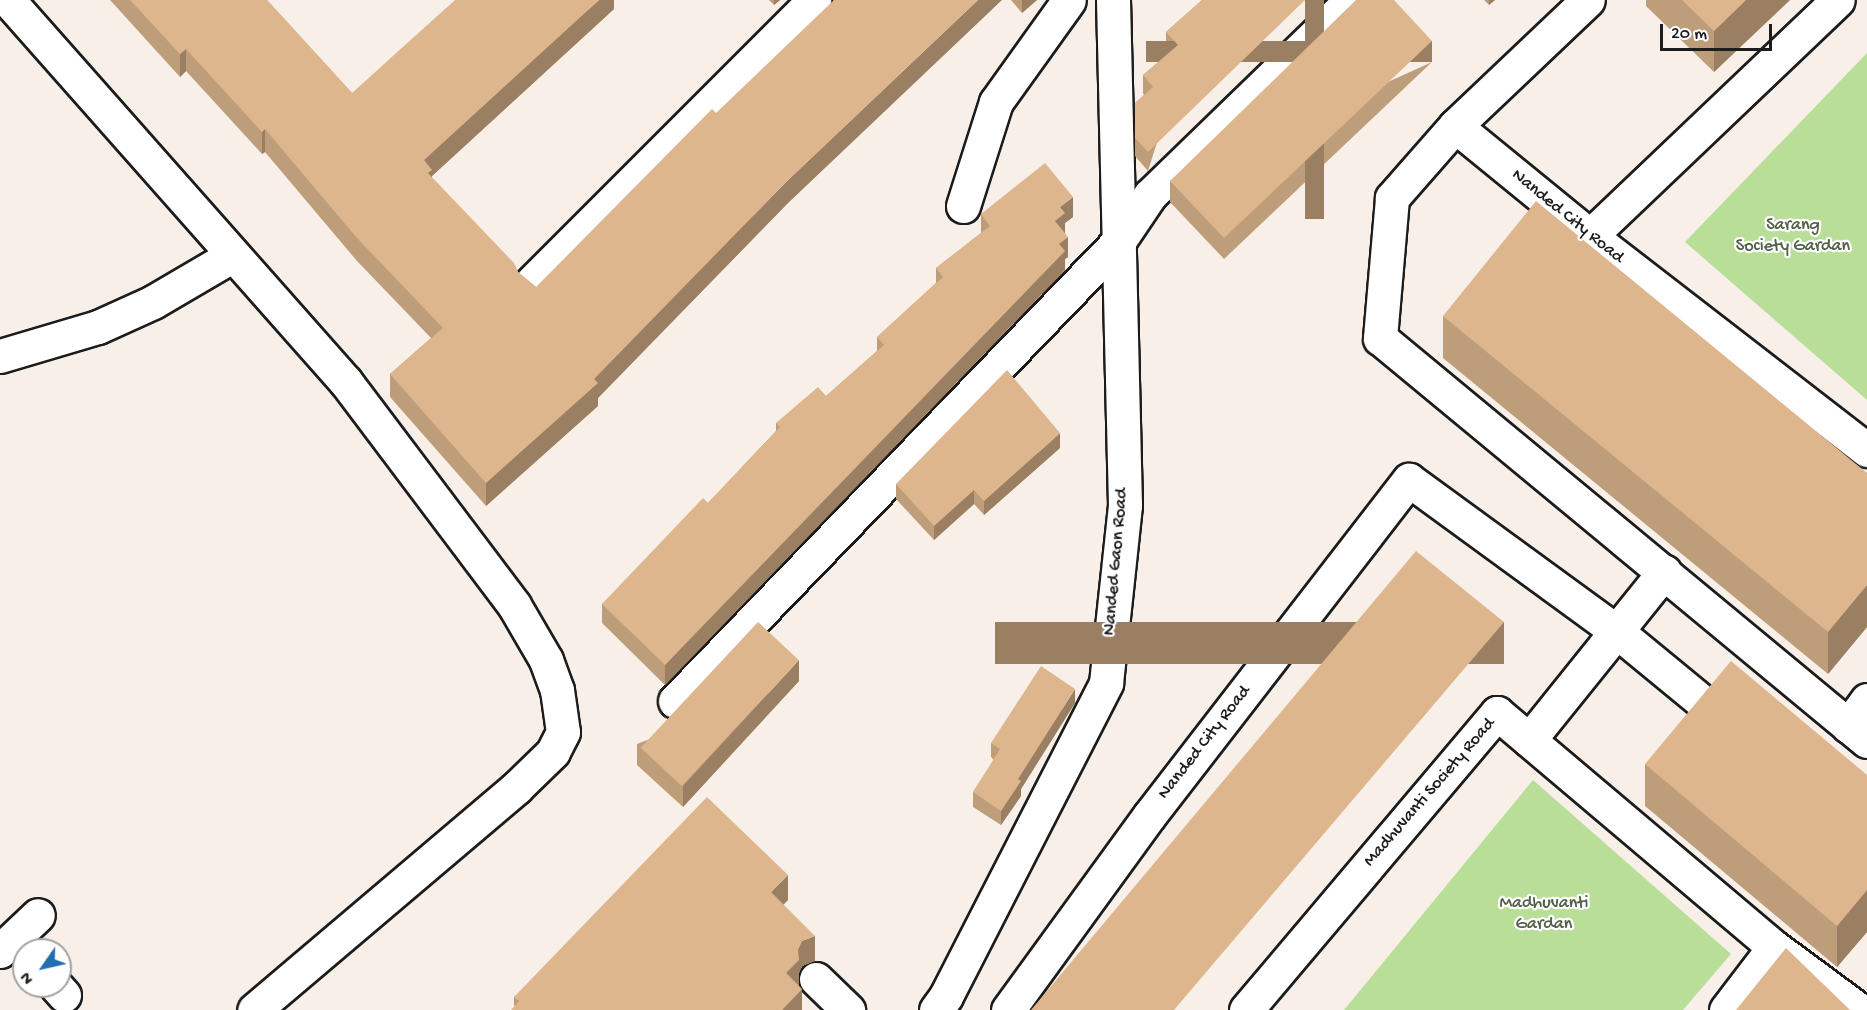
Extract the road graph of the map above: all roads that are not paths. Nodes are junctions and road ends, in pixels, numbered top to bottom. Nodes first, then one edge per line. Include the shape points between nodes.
1 (8, 0) edge
2 (814, 0) edge
3 (1069, 0) edge
4 (1113, 0) edge
5 (1351, 0) edge
6 (1588, 0) edge
7 (1839, 0) edge
8 (1455, 126) junction
9 (963, 206) dead end
10 (1590, 236) junction
11 (1119, 241) junction
12 (233, 255) junction
13 (532, 282) edge
14 (0, 356) edge
15 (1867, 450) edge
16 (1664, 572) junction
17 (1615, 630) junction
18 (1698, 699) edge
19 (675, 700) dead end
20 (1867, 700) edge
21 (1858, 733) edge
22 (1529, 740) junction
23 (38, 915) dead end
24 (20, 938) edge
25 (1774, 947) junction
26 (816, 979) dead end
27 (1861, 1004) edge
28 (254, 1010) edge
29 (848, 1010) edge
30 (936, 1010) edge
31 (1008, 1010) edge
32 (1246, 1010) edge
33 (1726, 1010) edge

1 - 12 street
2 - 13 street
3 - 9 street via 996,102
4 - 11 street, Nanded Gaon Road
5 - 11 street via 1150,195
6 - 8 street
7 - 10 street
8 - 10 street, Nanded City Road
8 - 16 street via 1392,198 1380,338
10 - 15 street, Nanded City Road
11 - 19 street
11 - 30 street, Nanded Gaon Road via 1125,505 1106,683
12 - 14 street via 153,302 98,327
12 - 28 street via 346,382 514,605 546,660 557,690 563,732 553,752 516,788
16 - 17 street
16 - 21 street
17 - 18 street
17 - 22 street
17 - 31 street, Nanded City Road via 1409,480 1149,816
20 - 21 street
22 - 25 street, Madhuvanti Society Road
22 - 32 street, Madhuvanti Society Road via 1497,714
23 - 24 street
25 - 27 street, Madhuvanti Society Road
25 - 33 street
26 - 29 street

